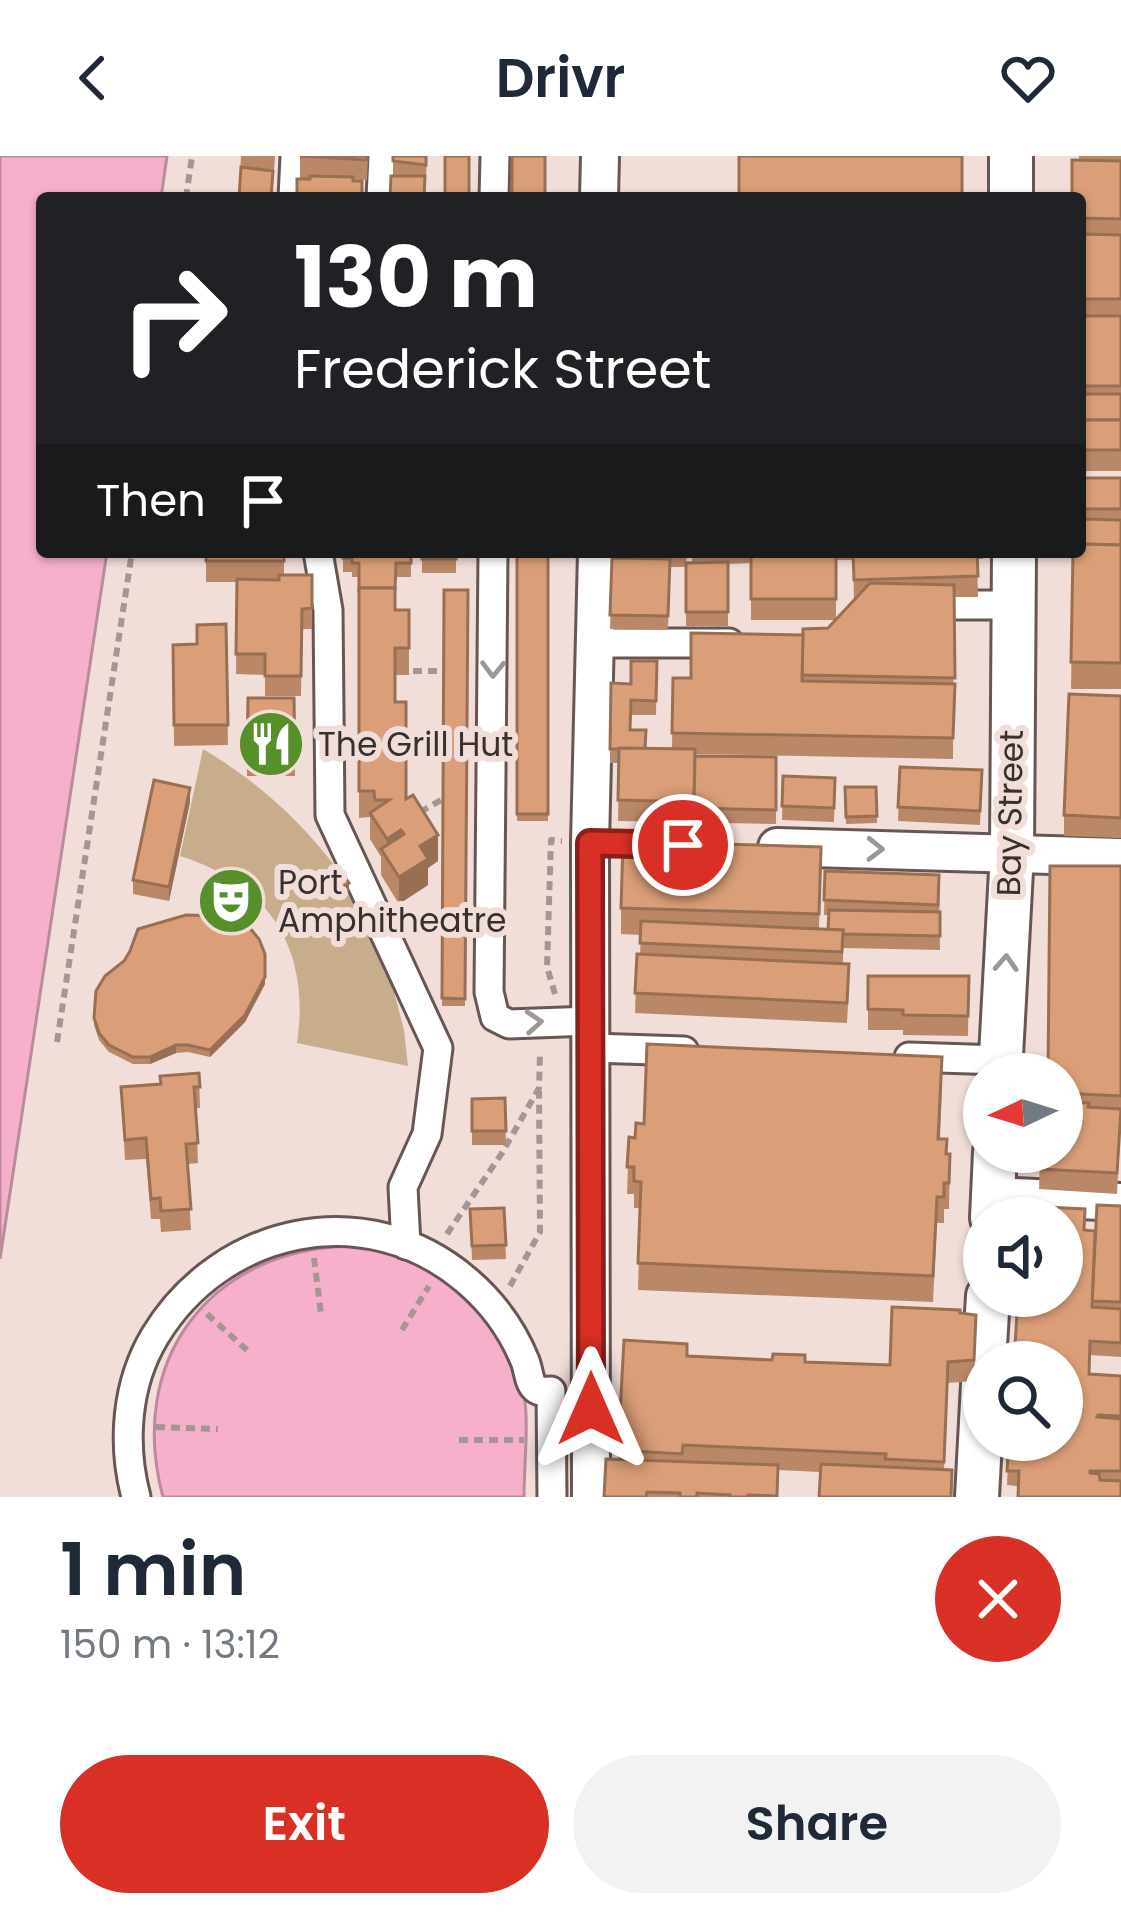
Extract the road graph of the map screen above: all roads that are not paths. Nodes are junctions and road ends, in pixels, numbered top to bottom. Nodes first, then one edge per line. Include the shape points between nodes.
1 (295, 156) edge
2 (382, 156) edge
3 (495, 156) edge
4 (599, 156) edge
5 (1011, 156) edge
6 (293, 192) edge
7 (381, 192) edge
8 (494, 192) edge
9 (599, 192) edge
10 (1011, 192) edge
11 (319, 558) edge
12 (493, 558) edge
13 (597, 558) edge
14 (1013, 558) edge
15 (885, 605) edge
16 (1013, 605) junction
17 (595, 643) junction
18 (756, 643) edge
19 (754, 847) edge
20 (1012, 852) junction
21 (1121, 856) edge
22 (579, 1030) junction
23 (705, 1051) edge
24 (1001, 1053) edge
25 (887, 1057) edge
26 (963, 1064) edge
27 (1121, 1202) edge
28 (1083, 1203) edge
29 (425, 1258) junction
30 (979, 1461) edge
31 (136, 1497) edge
32 (553, 1497) edge
33 (591, 1497) edge
34 (977, 1497) edge

1 - 6 street
2 - 7 street
3 - 8 street
4 - 9 main road
5 - 10 highway
11 - 29 street via 328,610 330,815 438,1048 427,1134 403,1187
12 -> 22 street via 489,992 494,1017 509,1024
13 - 17 main road
14 - 16 highway, Bay Street
15 - 16 street
16 - 20 highway, Bay Street
17 - 18 street
17 - 22 main road via 601,843
19 -> 20 main road
20 - 21 main road
24 -> 20 highway, Bay Street
22 - 23 street
22 - 33 main road
25 - 26 street
27 - 28 main road
29 - 31 street via 378,1236 289,1236 233,1258 186,1294 152,1342 131,1399 128,1461
29 - 32 street via 456,1272 496,1310 534,1387 551,1390
30 - 34 highway

